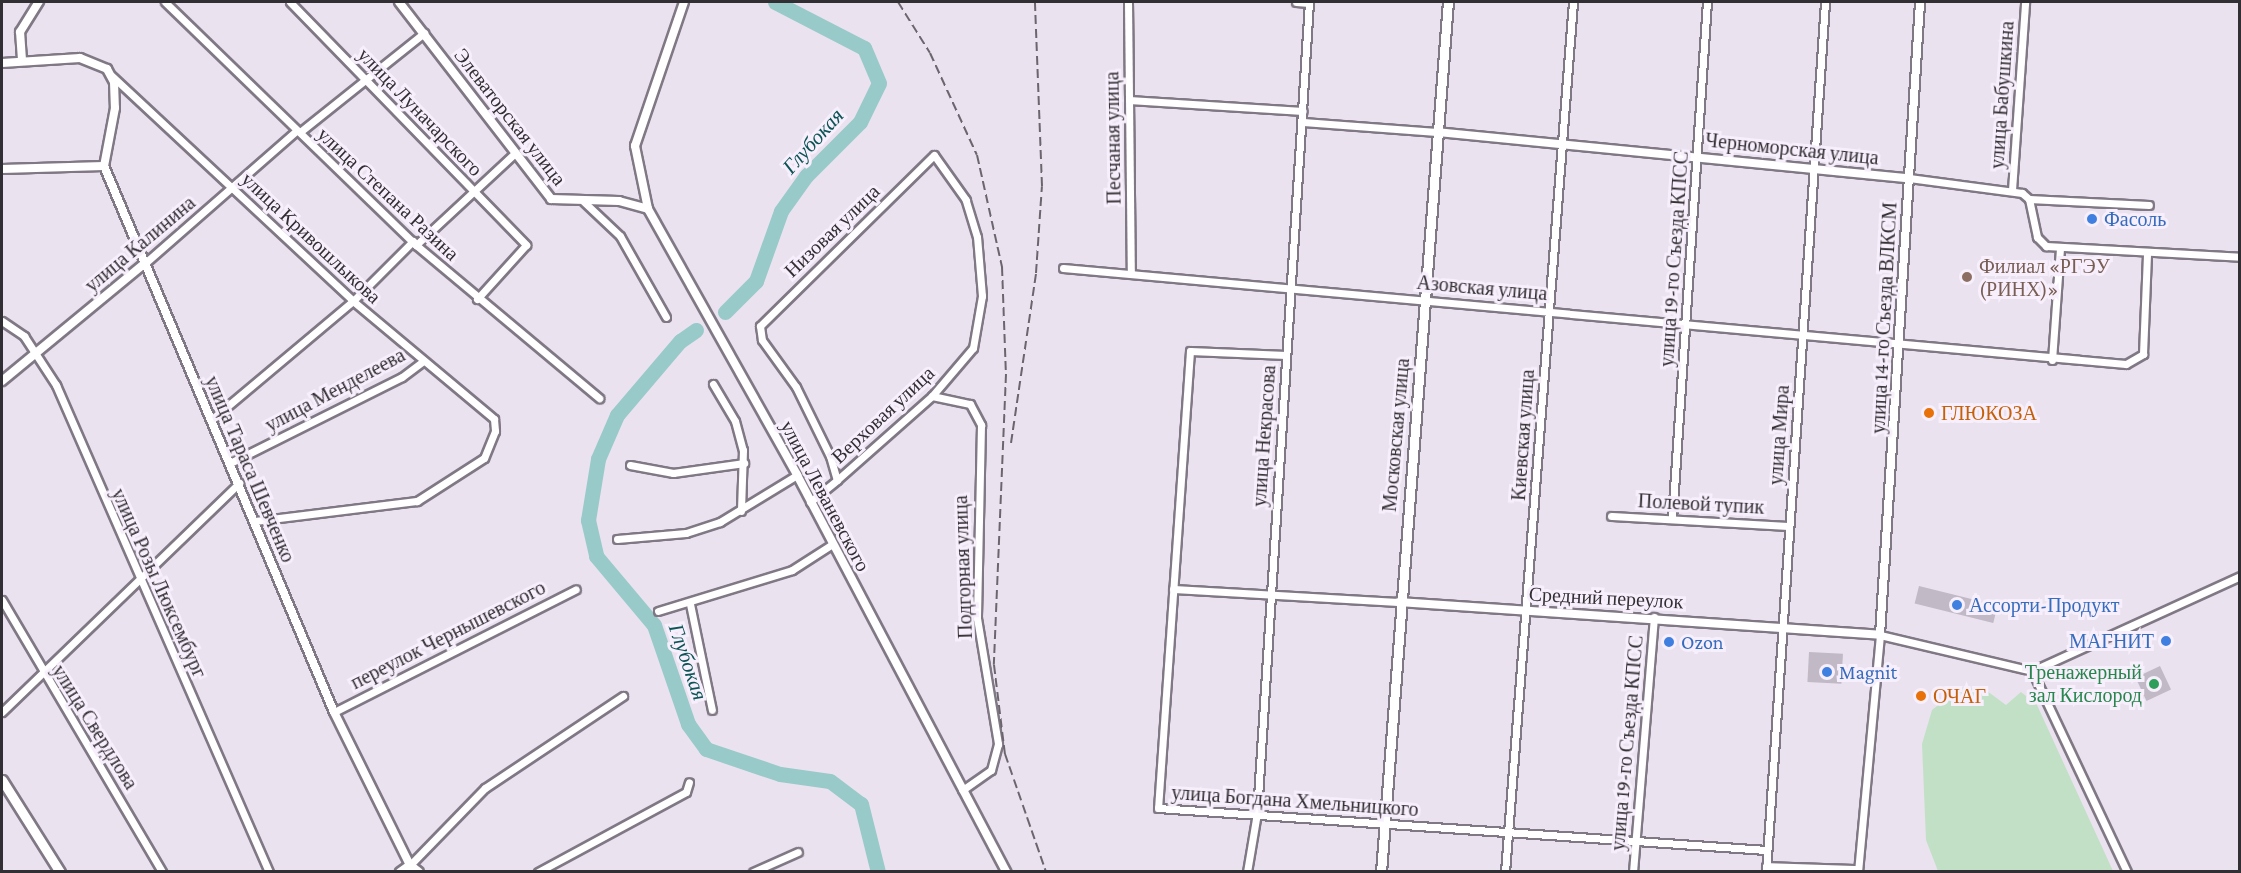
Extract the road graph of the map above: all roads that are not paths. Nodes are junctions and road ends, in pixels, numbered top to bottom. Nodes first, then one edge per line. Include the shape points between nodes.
1 (39, 2) edge
2 (165, 2) edge
3 (290, 2) edge
4 (399, 2) edge
5 (684, 2) edge
6 (1128, 2) edge
7 (1296, 2) edge
8 (1309, 2) edge
9 (1448, 2) edge
10 (1573, 2) edge
11 (1707, 2) edge
12 (1825, 2) edge
13 (1920, 2) edge
14 (2025, 2) edge
15 (424, 33) junction
16 (22, 60) junction
17 (2, 63) edge
18 (112, 75) junction
19 (364, 78) junction
20 (1130, 100) junction
21 (1304, 111) junction
22 (1303, 122) junction
23 (298, 131) junction
24 (1437, 132) junction
25 (1562, 143) junction
26 (515, 153) junction
27 (1697, 155) junction
28 (104, 166) junction
29 (1814, 168) junction
30 (2, 169) edge
31 (1909, 178) junction
32 (234, 187) junction
33 (473, 190) junction
34 (2012, 190) junction
35 (2029, 199) junction
36 (583, 201) junction
37 (2149, 205) dead end
38 (648, 209) junction
39 (415, 243) junction
40 (2060, 249) junction
41 (2147, 253) junction
42 (2240, 257) edge
43 (144, 264) junction
44 (1063, 268) dead end
45 (1131, 274) junction
46 (1291, 288) junction
47 (477, 299) junction
48 (1426, 299) junction
49 (353, 301) junction
50 (1549, 311) junction
51 (666, 316) dead end
52 (2, 321) edge
53 (1686, 323) junction
54 (759, 334) joint
55 (1802, 334) junction
56 (1898, 343) junction
57 (973, 348) joint
58 (36, 352) junction
59 (1286, 355) junction
60 (2052, 360) junction
61 (422, 362) junction
62 (2, 381) edge
63 (713, 384) dead end
64 (932, 396) junction
65 (599, 398) dead end
66 (211, 420) junction
67 (230, 463) junction
68 (744, 463) junction
69 (630, 465) dead end
70 (797, 475) junction
71 (837, 480) junction
72 (239, 483) junction
73 (810, 502) junction
74 (741, 511) junction
75 (1611, 516) dead end
76 (1672, 519) junction
77 (254, 521) junction
78 (1789, 526) junction
79 (617, 539) dead end
80 (831, 545) junction
81 (2240, 576) edge
82 (137, 578) junction
83 (576, 589) dead end
84 (1173, 589) junction
85 (1269, 595) junction
86 (2, 600) edge
87 (1399, 602) junction
88 (690, 604) junction
89 (1526, 610) junction
90 (658, 611) dead end
91 (1654, 617) junction
92 (1783, 627) junction
93 (1880, 635) junction
94 (41, 670) junction
95 (2032, 671) junction
96 (623, 696) dead end
97 (712, 710) dead end
98 (2, 712) edge
99 (334, 712) junction
100 (2, 780) edge
101 (689, 782) dead end
102 (962, 790) junction
103 (1257, 813) junction
104 (1386, 824) junction
105 (1508, 832) junction
106 (1636, 841) junction
107 (1767, 850) junction
108 (798, 852) dead end
109 (410, 865) junction
110 (1766, 869) edge
111 (1858, 870) edge
112 (60, 872) edge
113 (162, 872) edge
114 (269, 872) edge
115 (400, 872) edge
116 (418, 872) edge
117 (538, 872) edge
118 (753, 872) edge
119 (1006, 872) edge
120 (1247, 872) edge
121 (1381, 872) edge
122 (1505, 872) edge
123 (1633, 872) edge
124 (2127, 872) edge

1 - 16 street via 20,32
2 - 23 street, улица Степана Разина
3 - 19 street, улица Луначарского
4 - 15 street, Элеваторская улица
5 - 38 street, улица Леваневского via 672,46 638,130 636,160
6 - 20 street, Песчаная улица
7 - 8 street
8 - 21 street, улица Некрасова
9 - 24 main road, Московская улица
10 - 25 street, Киевская улица
11 - 27 street, улица 19-го Съезда КПСС
12 - 29 street, улица Мира
13 - 31 street, улица 14-го Съезда ВЛКСМ
14 - 34 street, улица Бабушкина
15 - 19 street, улица Калинина
15 - 26 street, Элеваторская улица
16 - 17 street, улица Кривошлыкова
16 - 18 street, улица Кривошлыкова via 80,58 99,63
18 - 28 street via 115,108
18 - 32 street, улица Кривошлыкова
19 - 23 street, улица Калинина
19 - 33 street, улица Луначарского
20 - 21 street
20 - 45 street, Песчаная улица
21 - 22 street, улица Некрасова
22 - 24 street, Черноморская улица
22 - 46 street, улица Некрасова
23 - 32 street, улица Калинина
23 - 39 street, улица Степана Разина
24 - 25 street, Черноморская улица
24 - 48 main road, Московская улица
25 - 27 street, Черноморская улица
25 - 50 street, Киевская улица
26 - 33 street
26 - 36 street, Элеваторская улица via 551,199
27 - 29 street, Черноморская улица
27 - 53 street, улица 19-го Съезда КПСС
28 - 30 street
28 - 43 street, улица Тараса Шевченко
29 - 31 street, Черноморская улица
29 - 55 street, улица Мира
31 - 34 street, Черноморская улица
31 - 56 street, улица 14-го Съезда ВЛКСМ
32 - 43 street, улица Калинина
32 - 49 street, улица Кривошлыкова
33 - 39 street
33 - 47 street, улица Луначарского via 526,245
34 - 35 street, Черноморская улица
35 - 37 street
35 - 40 street via 2037,237 2046,246
36 - 38 street via 634,203
36 - 51 street, Элеваторская улица via 620,236
38 - 70 street, улица Леваневского
39 - 47 street, улица Степана Разина
39 - 49 street
40 - 41 street
40 - 60 street
41 - 42 street
41 - 60 street, Азовская улица via 2140,360 2126,364
43 - 58 street, улица Калинина
43 - 66 street, улица Тараса Шевченко
44 - 45 street, Азовская улица
45 - 46 street, Азовская улица
46 - 48 street, Азовская улица
46 - 59 street, улица Некрасова
47 - 65 street, улица Степана Разина
48 - 50 street, Азовская улица
48 - 87 main road, Московская улица
49 - 61 street, улица Кривошлыкова
49 - 66 street
50 - 53 street, Азовская улица
50 - 89 street, Киевская улица
52 - 58 street, улица Розы Люксембург via 24,336
53 - 55 street, Азовская улица
53 - 76 street, улица 19-го Съезда КПСС
54 - 57 street, Низовая улица via 763,320 934,155 966,200 977,237 982,296
54 - 71 street, улица Леваневского via 796,387 836,467
55 - 56 street, Азовская улица
55 - 78 street, улица Мира
56 - 60 street, Азовская улица
56 - 93 street, улица 14-го Съезда ВЛКСМ
57 - 64 street, Верховая улица
58 - 62 street, улица Калинина
58 - 82 street, улица Розы Люксембург via 56,385
59 - 84 street, улица Богдана Хмельницкого via 1190,351
59 - 85 street, улица Некрасова
61 - 67 street, улица Менделеева via 402,377
61 - 77 street, улица Кривошлыкова via 494,419 495,431 484,458 417,501
63 - 68 street via 735,421
64 - 71 street, Верховая улица
64 - 102 street, Подгорная улица via 970,404 981,425 977,618 998,744 991,770
66 - 67 street, улица Тараса Шевченко
67 - 72 street, улица Тараса Шевченко
68 - 69 street via 673,473
68 - 74 street
70 - 73 street, улица Леваневского
70 - 74 street
71 - 73 street, Верховая улица
72 - 77 street, улица Тараса Шевченко
72 - 82 street
73 - 80 street, улица Леваневского
74 - 79 street via 686,533
75 - 76 street, Полевой тупик
76 - 78 street, Полевой тупик
77 - 99 street, улица Тараса Шевченко
78 - 92 street, улица Мира
80 - 88 street via 792,570
80 - 102 street, улица Леваневского
81 - 95 street
82 - 94 street
82 - 114 street, улица Розы Люксембург
83 - 99 street, переулок Чернышевского
84 - 85 street, Средний переулок
84 - 103 street, улица Богдана Хмельницкого via 1158,808
85 - 87 street, Средний переулок
85 - 103 street, улица Некрасова
86 - 94 street, улица Свердлова
87 - 89 street, Средний переулок
87 - 104 main road, Московская улица
88 - 90 street
88 - 97 street
89 - 91 street, Средний переулок
89 - 105 street, Киевская улица
91 - 92 street, Средний переулок
91 - 106 street, улица 19-го Съезда КПСС
92 - 93 street, Средний переулок
92 - 107 street, улица Мира
93 - 95 street, Средний переулок
93 - 111 street
94 - 98 street
94 - 113 street, улица Свердлова
95 - 124 street
96 - 109 street via 485,788
99 - 109 street, улица Тараса Шевченко
100 - 112 main road
101 - 117 street via 686,792
102 - 119 street, улица Леваневского
103 - 104 street, улица Богдана Хмельницкого
103 - 120 street, улица Некрасова
104 - 105 street, улица Богдана Хмельницкого
104 - 121 main road, Московская улица
105 - 106 street, улица Богдана Хмельницкого
105 - 122 street, Киевская улица
106 - 107 street, улица Богдана Хмельницкого
106 - 123 street, улица 19-го Съезда КПСС
107 - 110 street, улица Мира
108 - 118 street
109 - 115 street
109 - 116 street, улица Тараса Шевченко
110 - 111 street

